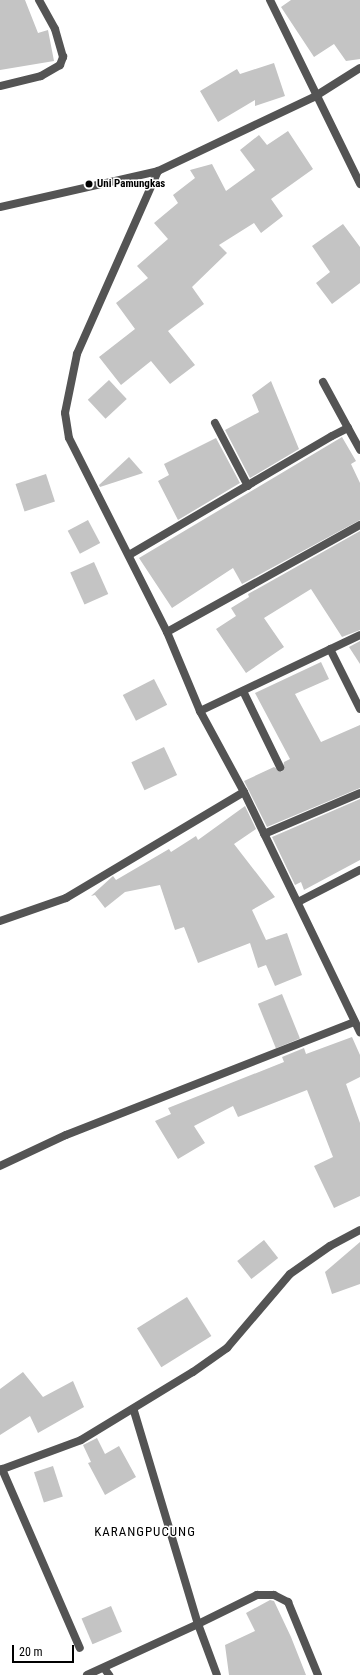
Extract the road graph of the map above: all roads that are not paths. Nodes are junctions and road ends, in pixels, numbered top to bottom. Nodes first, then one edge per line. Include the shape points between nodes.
1 (39, 0) edge
2 (270, 0) edge
3 (360, 68) edge
4 (0, 86) edge
5 (314, 97) junction
6 (158, 171) junction
7 (360, 184) edge
8 (0, 207) edge
9 (323, 382) dead end
10 (215, 423) dead end
11 (348, 428) junction
12 (360, 450) edge
13 (248, 486) junction
14 (360, 525) edge
15 (130, 555) junction
16 (167, 632) junction
17 (360, 635) edge
18 (330, 649) junction
19 (243, 691) junction
20 (360, 709) edge
21 (200, 711) junction
22 (280, 767) dead end
23 (244, 792) junction
24 (360, 793) edge
25 (264, 834) junction
26 (360, 870) edge
27 (298, 902) junction
28 (0, 921) edge
29 (355, 1022) junction
30 (360, 1032) edge
31 (0, 1166) edge
32 (360, 1230) edge
33 (134, 1411) junction
34 (1, 1469) edge
35 (198, 1624) junction
36 (80, 1648) dead end
37 (104, 1668) junction
38 (87, 1675) edge
39 (109, 1675) edge
40 (217, 1675) edge
41 (318, 1675) edge

1 - 4 street via 55,29 64,57 54,70 41,76
2 - 5 street
3 - 5 street
5 - 6 street
5 - 7 street
6 - 8 street
6 - 15 street via 77,354 65,413 69,438 82,468
9 - 11 street
10 - 13 street
11 - 12 street
11 - 13 street
13 - 15 street
14 - 16 street
15 - 16 street
16 - 21 street
17 - 18 street
18 - 19 street
18 - 20 street
19 - 21 street
19 - 22 street
21 - 23 street
23 - 25 street
23 - 28 street via 72,894
24 - 25 street
25 - 27 street
26 - 27 street
27 - 29 street
29 - 30 street
29 - 31 street via 66,1135
32 - 33 street via 330,1246 290,1274 227,1348
33 - 34 street via 82,1440
33 - 35 street
34 - 36 street
35 - 37 street
35 - 40 street
35 - 41 street via 257,1595 274,1595 288,1602
37 - 38 street
37 - 39 street

